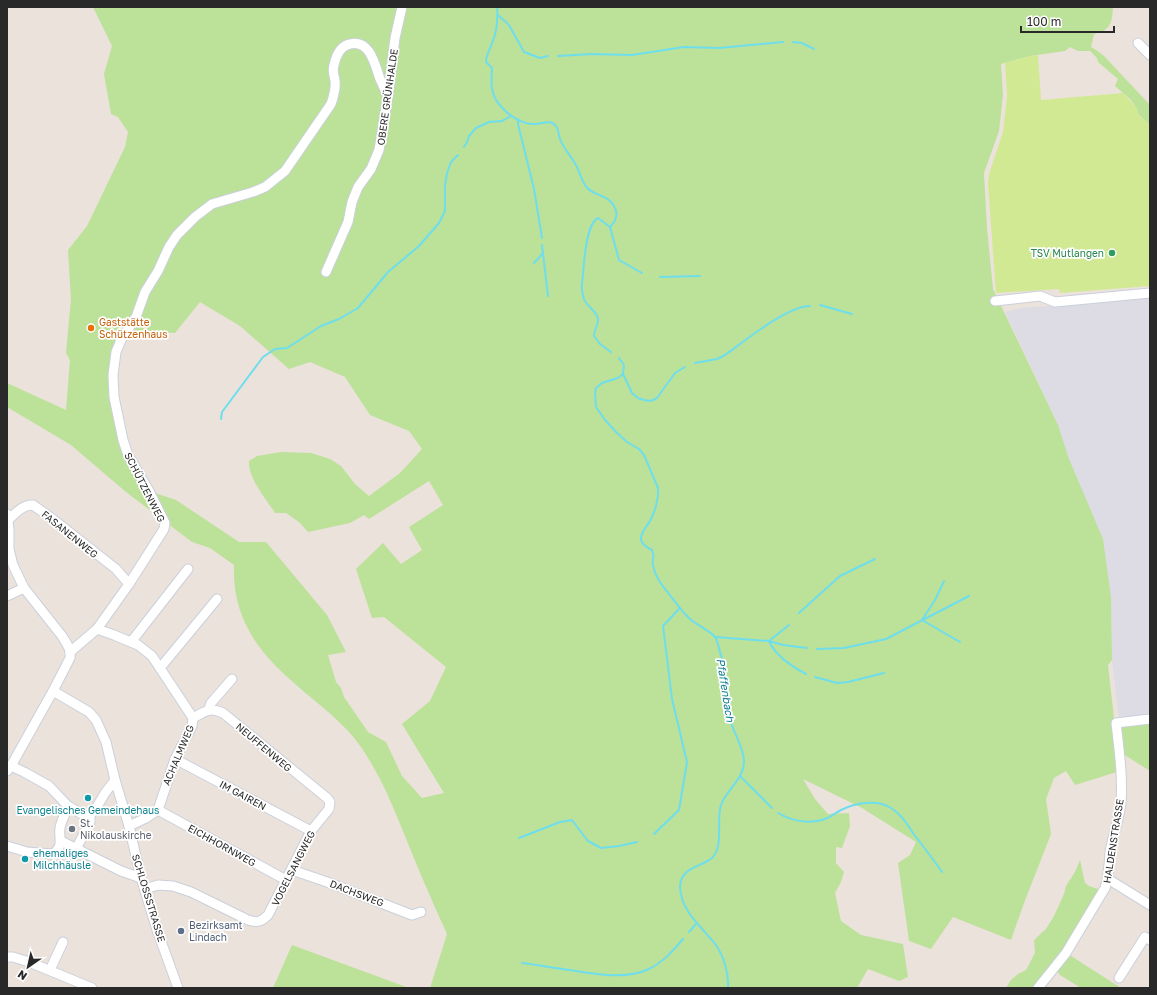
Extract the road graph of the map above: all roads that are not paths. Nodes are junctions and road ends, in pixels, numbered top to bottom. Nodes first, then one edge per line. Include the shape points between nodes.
1 (402, 7) edge
2 (1138, 43) dead end
3 (1150, 55) edge
4 (388, 96) junction
5 (326, 272) dead end
6 (1150, 293) edge
7 (995, 301) dead end
8 (8, 517) edge
9 (8, 549) edge
10 (188, 569) dead end
11 (129, 584) junction
12 (24, 588) junction
13 (7, 596) edge
14 (217, 599) dead end
15 (97, 629) junction
16 (132, 642) junction
17 (70, 652) junction
18 (160, 668) junction
19 (232, 679) dead end
20 (53, 691) junction
21 (209, 710) junction
22 (193, 718) junction
23 (1150, 720) edge
24 (175, 759) junction
25 (9, 769) edge
26 (115, 780) junction
27 (330, 802) joint
28 (68, 806) junction
29 (158, 810) junction
30 (90, 815) junction
31 (129, 826) junction
32 (311, 831) junction
33 (61, 841) junction
34 (7, 846) edge
35 (76, 849) junction
36 (292, 870) junction
37 (141, 878) junction
38 (1108, 879) junction
39 (286, 880) junction
40 (145, 889) junction
41 (1150, 905) edge
42 (421, 912) dead end
43 (1150, 940) edge
44 (63, 942) dead end
45 (7, 957) edge
46 (50, 970) junction
47 (1119, 978) dead end
48 (92, 988) edge
49 (178, 988) edge
50 (1038, 988) edge

1 - 4 street, OBERE GRÜNHALDE via 395,38
2 - 3 street
4 - 5 street, OBERE GRÜNHALDE via 379,150 371,169 358,187 348,222
4 - 11 street, SCHÜTZENWEG via 376,65 366,48 356,44 345,45 339,51 334,64 335,94 332,104 285,171 265,187 212,204 195,217 176,235 145,292 136,317 116,352 114,397 128,455 165,523 164,529
6 - 7 street via 1056,302 1040,296
8 - 9 street
8 - 11 street, FASANENWEG via 24,506 33,505 116,570
9 - 12 street
10 - 16 street
11 - 15 street, SCHÜTZENWEG
12 - 13 street
12 - 17 street via 68,644
14 - 18 street
15 - 16 street, ACHALMWEG
15 - 17 street, SCHÜTZENWEG
16 - 18 street, ACHALMWEG via 152,656
17 - 20 street via 68,662
18 - 22 street, ACHALMWEG
19 - 21 street
20 - 25 street
20 - 26 street, SCHLOSSSTRASSE via 89,712 96,720 106,742
21 - 22 street
21 - 27 street, NEUFFENWEG via 223,713 235,722
22 - 24 street, ACHALMWEG via 192,726
23 - 38 street, HALDENSTRASSE via 1116,723 1121,802 1110,851
24 - 29 street, ACHALMWEG
24 - 32 street, IM GAIREN
25 - 28 street via 24,772 49,786
26 - 30 street
26 - 31 street, SCHLOSSSTRASSE
27 - 32 street, VOGELSANGWEG via 328,811
28 - 30 street via 87,817
28 - 33 street via 60,827
29 - 31 street
29 - 39 street, EICHHORNWEG
30 - 35 street via 90,822
31 - 37 street, SCHLOSSSTRASSE
32 - 36 street, VOGELSANGWEG
33 - 34 street via 57,851 50,855
33 - 35 street
35 - 37 street
36 - 39 street, VOGELSANGWEG
36 - 42 street, DACHSWEG via 412,915
37 - 40 street, SCHLOSSSTRASSE
38 - 41 street
38 - 50 street, HALDENSTRASSE via 1066,953
39 - 40 street, VOGELSANGWEG via 268,915 264,920 256,922 173,886 158,885
40 - 49 street, SCHLOSSSTRASSE
43 - 47 street via 1145,937
44 - 46 street
45 - 46 street
46 - 48 street

